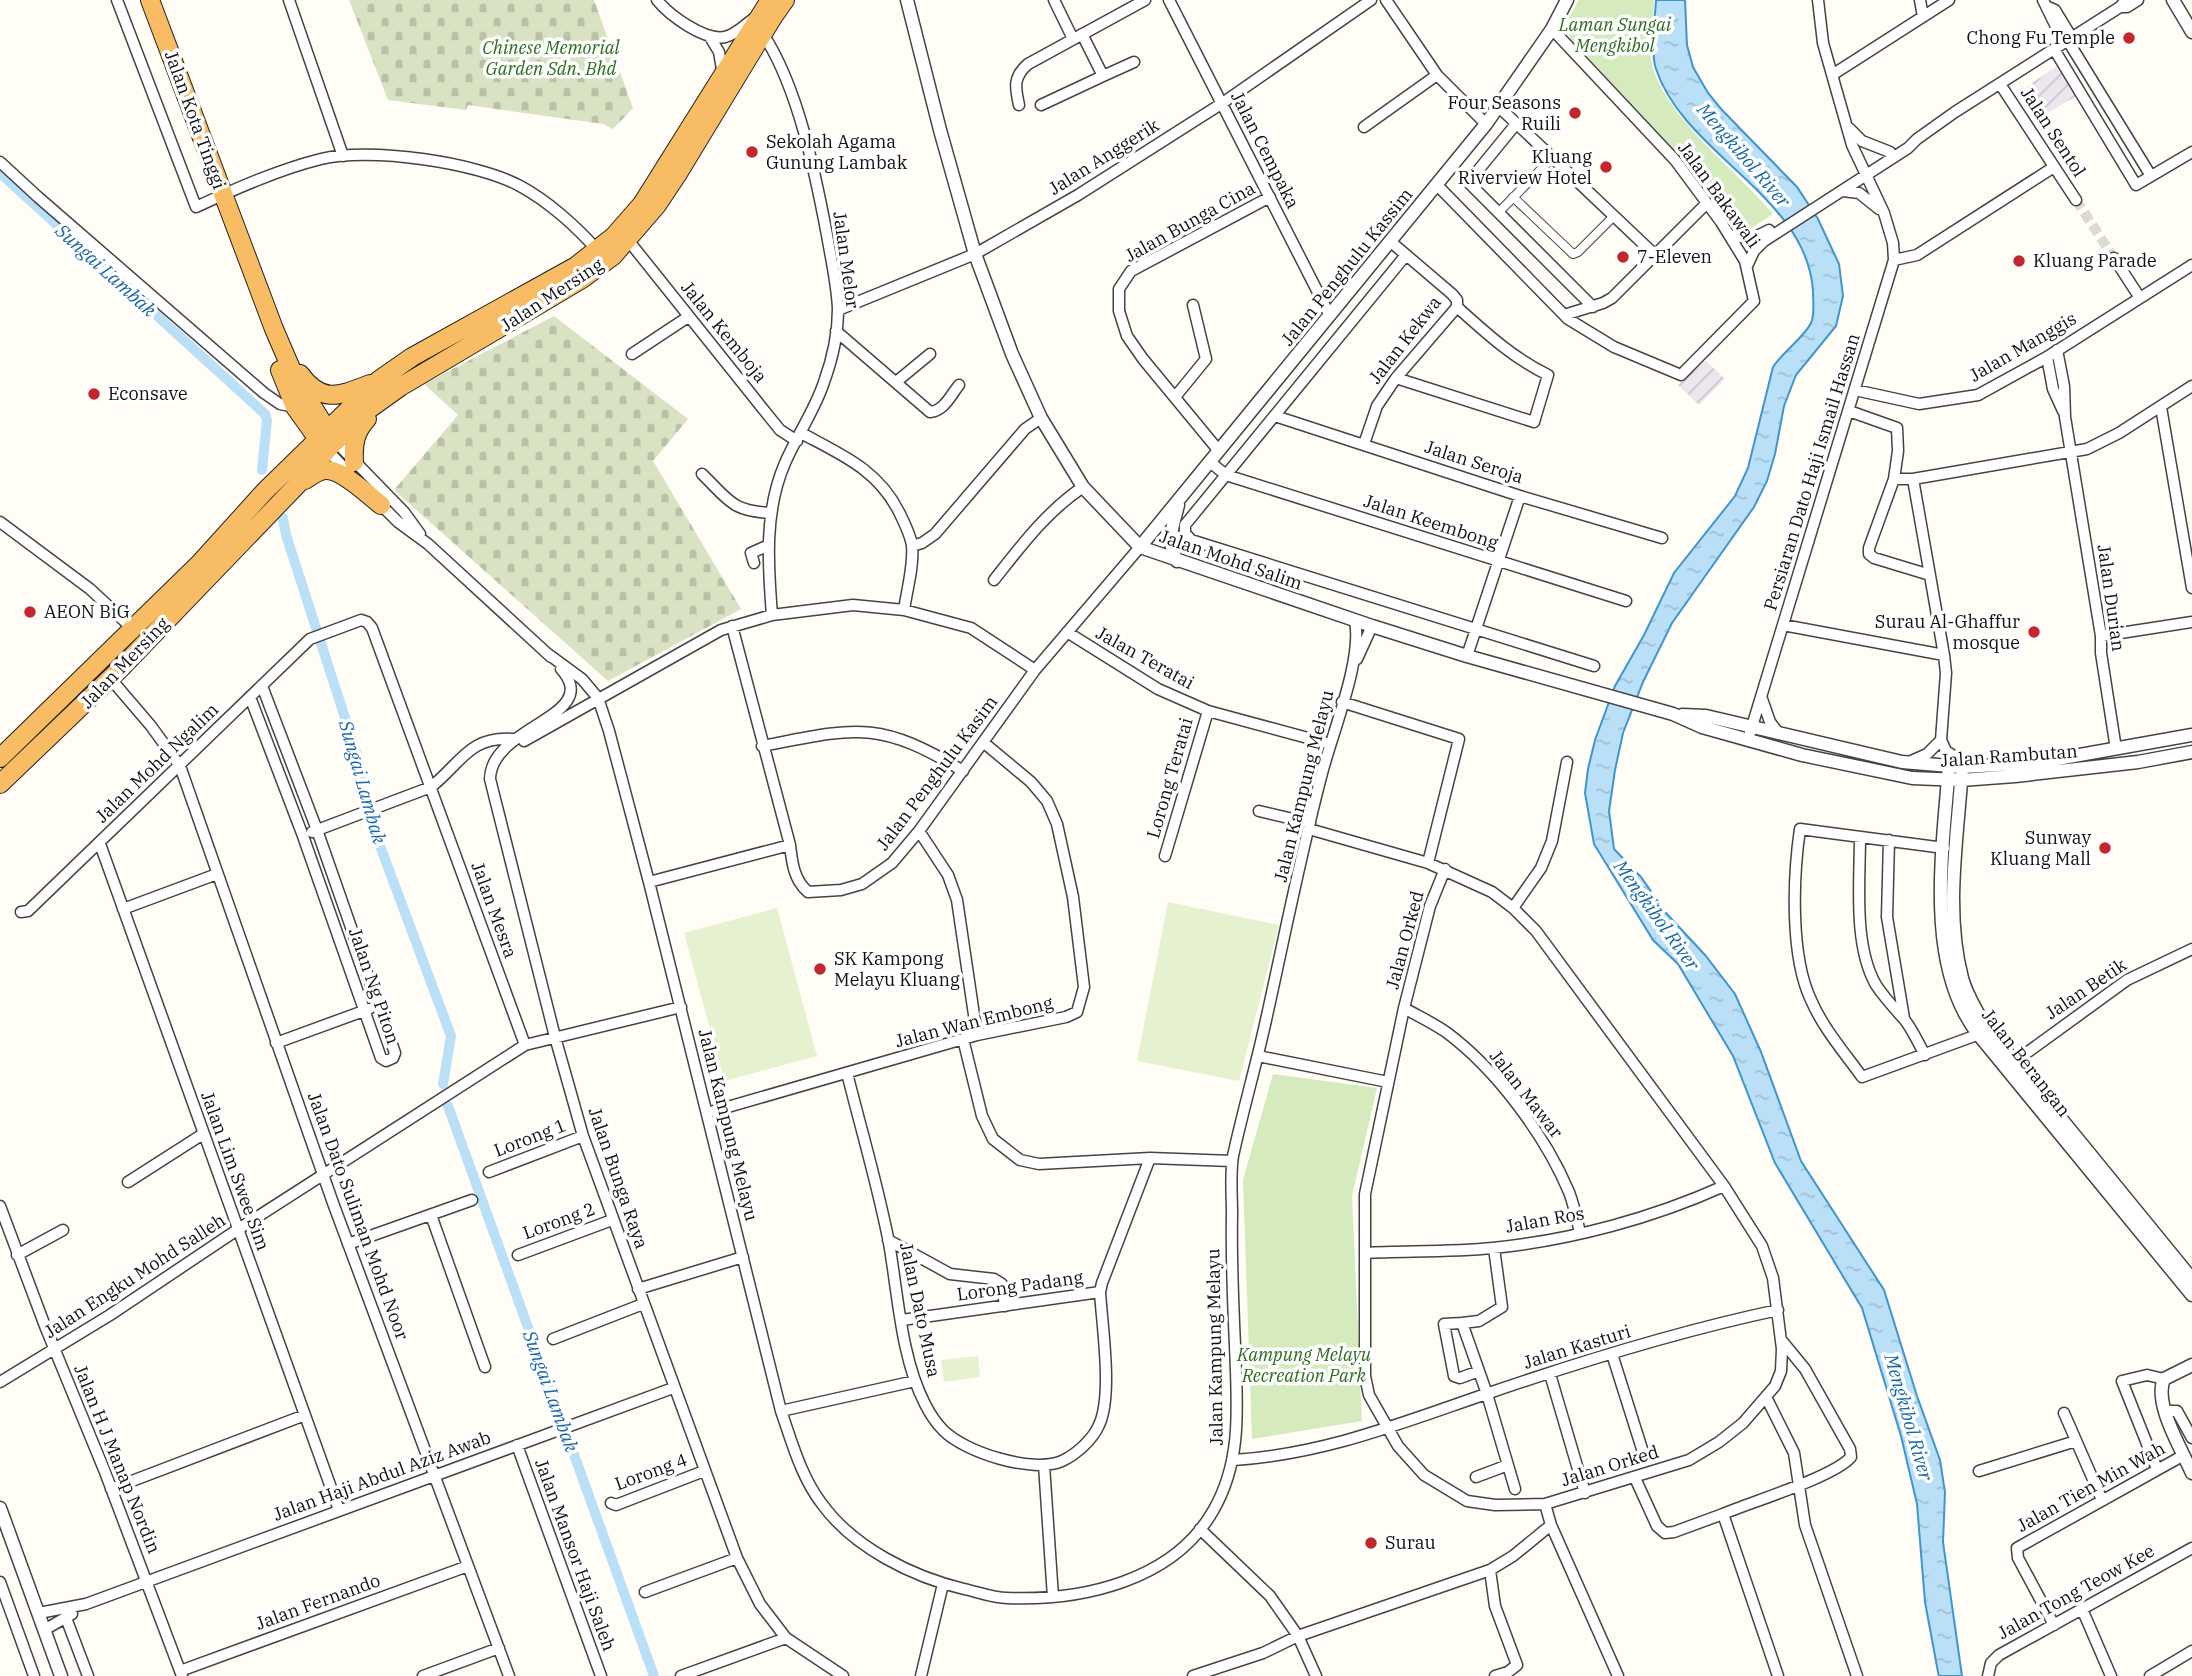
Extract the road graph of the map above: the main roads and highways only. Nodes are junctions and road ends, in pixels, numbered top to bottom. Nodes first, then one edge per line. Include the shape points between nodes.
1 (150, 0) edge
2 (770, 0) edge
3 (785, 0) edge
4 (240, 240) junction
5 (274, 329) junction
6 (379, 380) junction
7 (400, 387) junction
8 (296, 410) junction
9 (326, 441) junction
10 (354, 462) road end
11 (298, 484) junction
12 (275, 492) junction
13 (381, 505) road end
14 (0, 758) edge
15 (0, 784) edge

1 - 4 highway, Jalan Kota Tinggi
2 - 6 highway, Jalan Mersing via 642,204 598,251
3 - 7 highway, Jalan Mersing via 677,176 613,256
4 - 5 highway, Jalan Kota Tinggi
4 - 8 highway, Jalan Kota Tinggi via 259,313
5 - 6 highway via 313,390 327,396 347,393
5 - 9 highway, Jalan Kota Tinggi
6 - 9 highway, Jalan Mersing
7 - 9 highway, Jalan Mersing
7 - 10 highway via 356,434
8 - 9 highway, Jalan Kota Tinggi
8 - 12 highway via 296,448
9 - 11 highway, Jalan Mersing
9 - 12 highway, Jalan Mersing
11 - 12 highway, Jalan Mersing
11 - 13 highway via 316,473 336,471
12 - 14 highway, Jalan Mersing
12 - 15 highway, Jalan Mersing via 110,678

